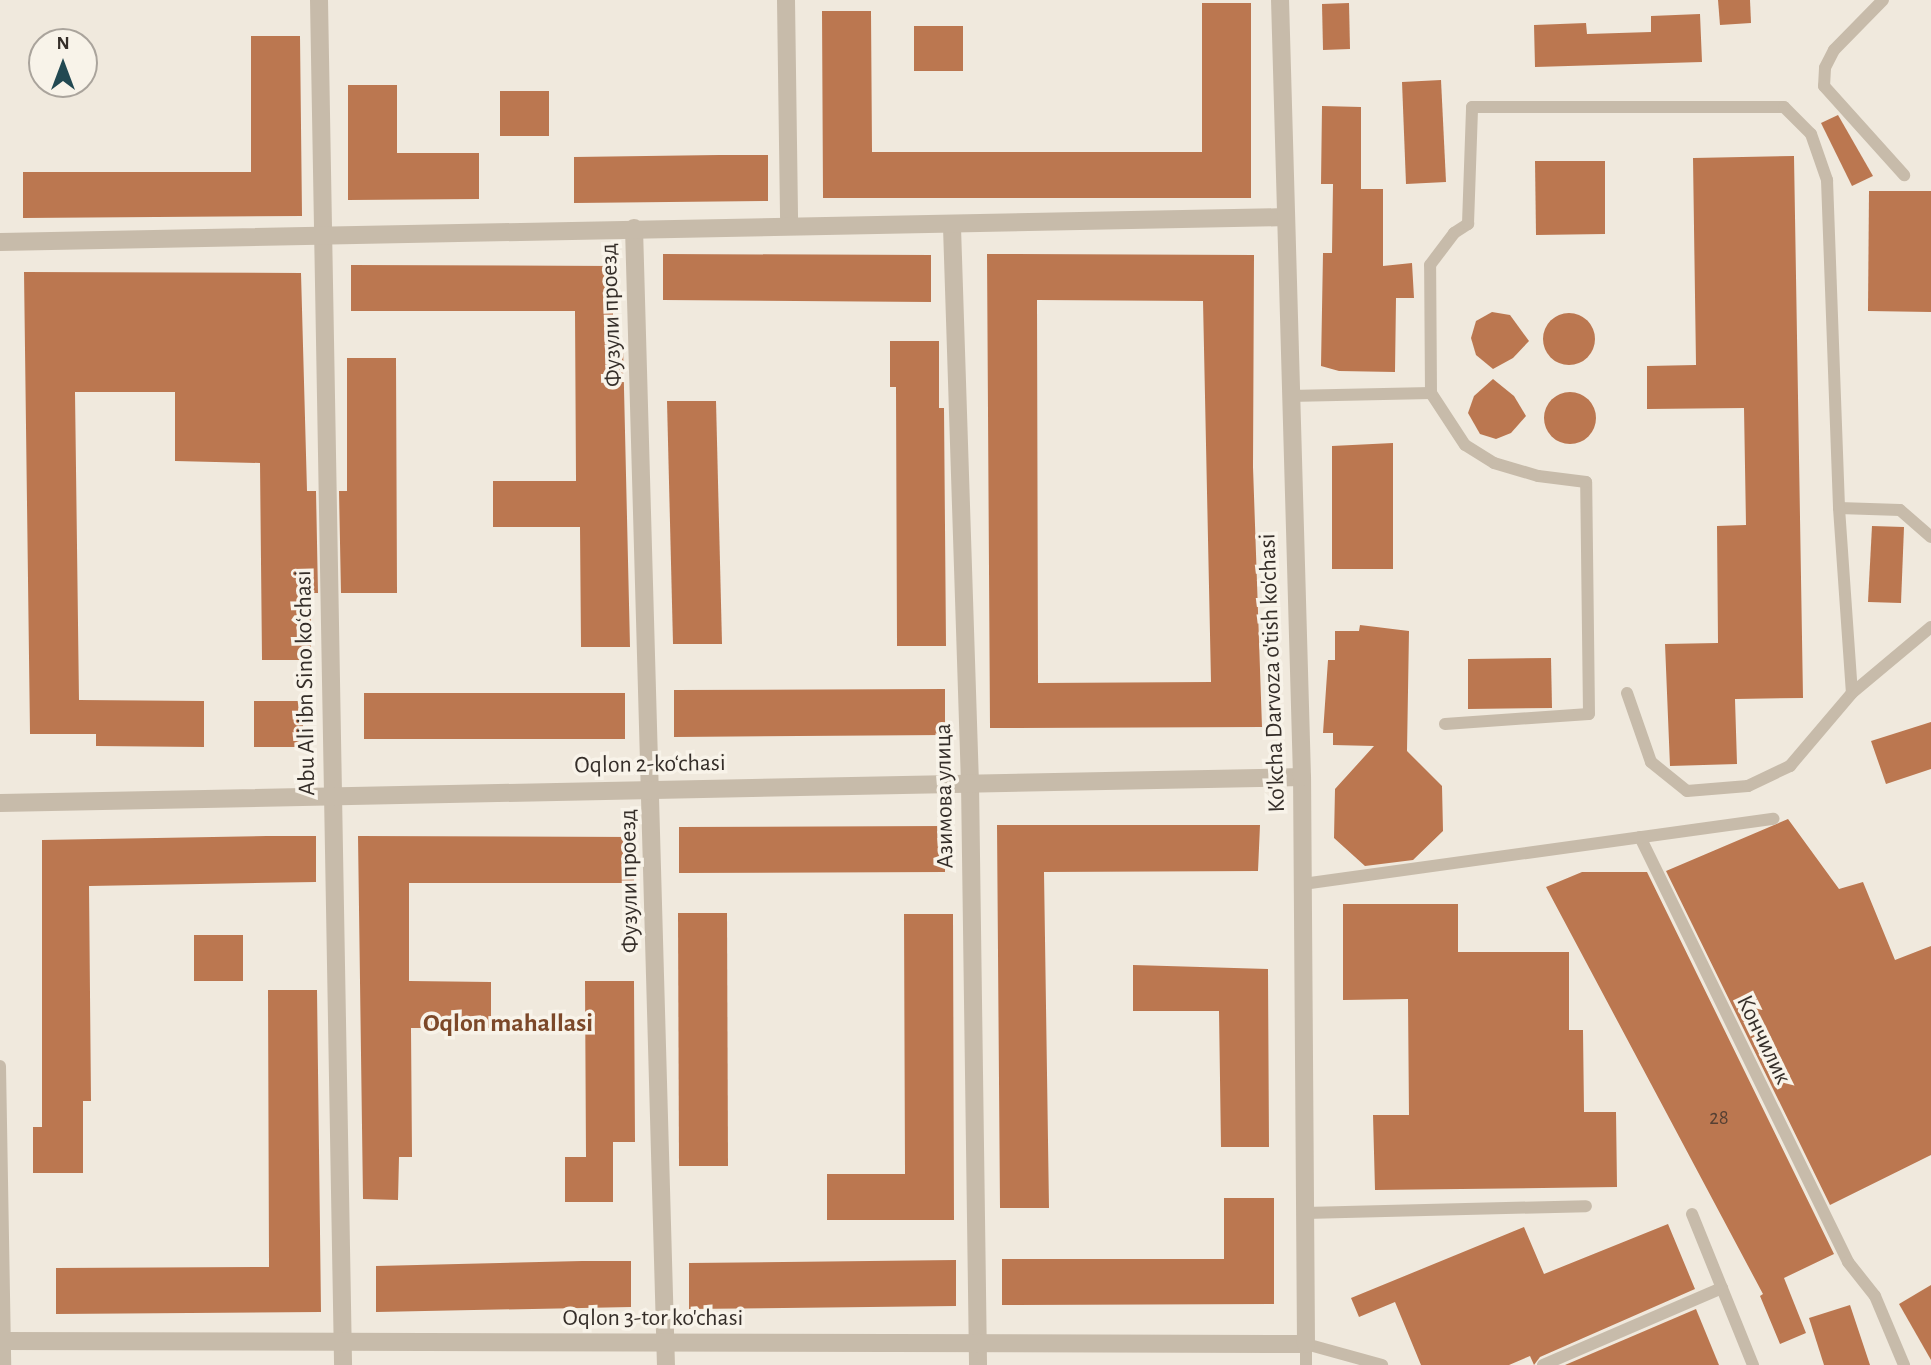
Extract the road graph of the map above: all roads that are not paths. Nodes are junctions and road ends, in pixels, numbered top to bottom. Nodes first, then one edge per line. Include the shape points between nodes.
1 (319, 0) edge
2 (786, 0) edge
3 (1280, 0) edge
4 (1883, 0) edge
5 (1904, 175) dead end
6 (1286, 218) junction
7 (789, 225) junction
8 (952, 227) junction
9 (634, 228) junction
10 (321, 233) junction
11 (0, 242) edge
12 (1431, 393) junction
13 (1289, 396) junction
14 (1839, 508) junction
15 (1931, 537) edge
16 (1931, 627) edge
17 (1627, 693) dead end
18 (1853, 693) junction
19 (1445, 724) dead end
20 (1302, 777) junction
21 (970, 783) junction
22 (652, 790) junction
23 (334, 796) junction
24 (0, 803) edge
25 (1774, 819) dead end
26 (1640, 837) junction
27 (1303, 884) junction
28 (0, 1066) edge
29 (1586, 1206) dead end
30 (1306, 1213) junction
31 (1692, 1214) dead end
32 (1722, 1288) junction
33 (3, 1341) edge
34 (343, 1342) junction
35 (665, 1343) junction
36 (978, 1344) junction
37 (1306, 1345) junction
38 (5, 1365) edge
39 (343, 1365) edge
40 (666, 1365) edge
41 (978, 1365) edge
42 (1306, 1365) edge
43 (1382, 1365) edge
44 (1543, 1365) edge
45 (1754, 1365) edge
46 (1904, 1365) edge

1 - 10 street, Abu Ali ibn Sino koʻchasi
2 - 7 street
3 - 6 street, Ko'kcha Darvoza o'tish ko'chasi
4 - 5 lane via 1834,50 1825,68 1824,86
6 - 8 street
6 - 13 street, Ko'kcha Darvoza o'tish ko'chasi
7 - 8 street
7 - 9 street
8 - 21 street, Азимова улица
9 - 10 street
9 - 22 street, Фузули проезд
10 - 11 street
10 - 23 street, Abu Ali ibn Sino koʻchasi
12 - 13 lane
12 - 14 lane via 1430,265 1454,233 1468,224 1472,107 1784,107 1811,134 1828,180
12 - 19 lane via 1465,445 1494,463 1538,476 1586,482 1589,714
13 - 20 street, Ko'kcha Darvoza o'tish ko'chasi
14 - 15 lane via 1900,510
14 - 18 lane
16 - 18 lane
17 - 18 lane via 1651,762 1687,791 1748,786 1790,766
20 - 21 street, Oqlon 2-ko‘chasi
20 - 27 street, Ko'kcha Darvoza o'tish ko'chasi
21 - 22 street, Oqlon 2-ko‘chasi
21 - 36 street, Азимова улица
22 - 23 street, Oqlon 2-ko‘chasi
22 - 35 street, Фузули проезд
23 - 24 street, Oqlon 2-ko‘chasi
23 - 34 street, Abu Ali ibn Sino koʻchasi
25 - 26 lane
26 - 27 lane
26 - 46 lane, Кончилик via 1848,1262 1875,1296
27 - 30 street, Ko'kcha Darvoza o'tish ko'chasi
28 - 33 lane
29 - 30 lane
30 - 37 street, Ko'kcha Darvoza o'tish ko'chasi
31 - 32 lane
32 - 44 lane
32 - 45 lane
33 - 34 street, Oqlon 3-tor ko'chasi
33 - 38 lane
34 - 35 street, Oqlon 3-tor ko'chasi
34 - 39 street, Abu Ali ibn Sino koʻchasi
35 - 36 street, Oqlon 3-tor ko'chasi
35 - 40 street, Фузули проезд
36 - 37 street, Oqlon 3-tor ko'chasi
36 - 41 street, Азимова улица
37 - 42 lane
37 - 43 lane

